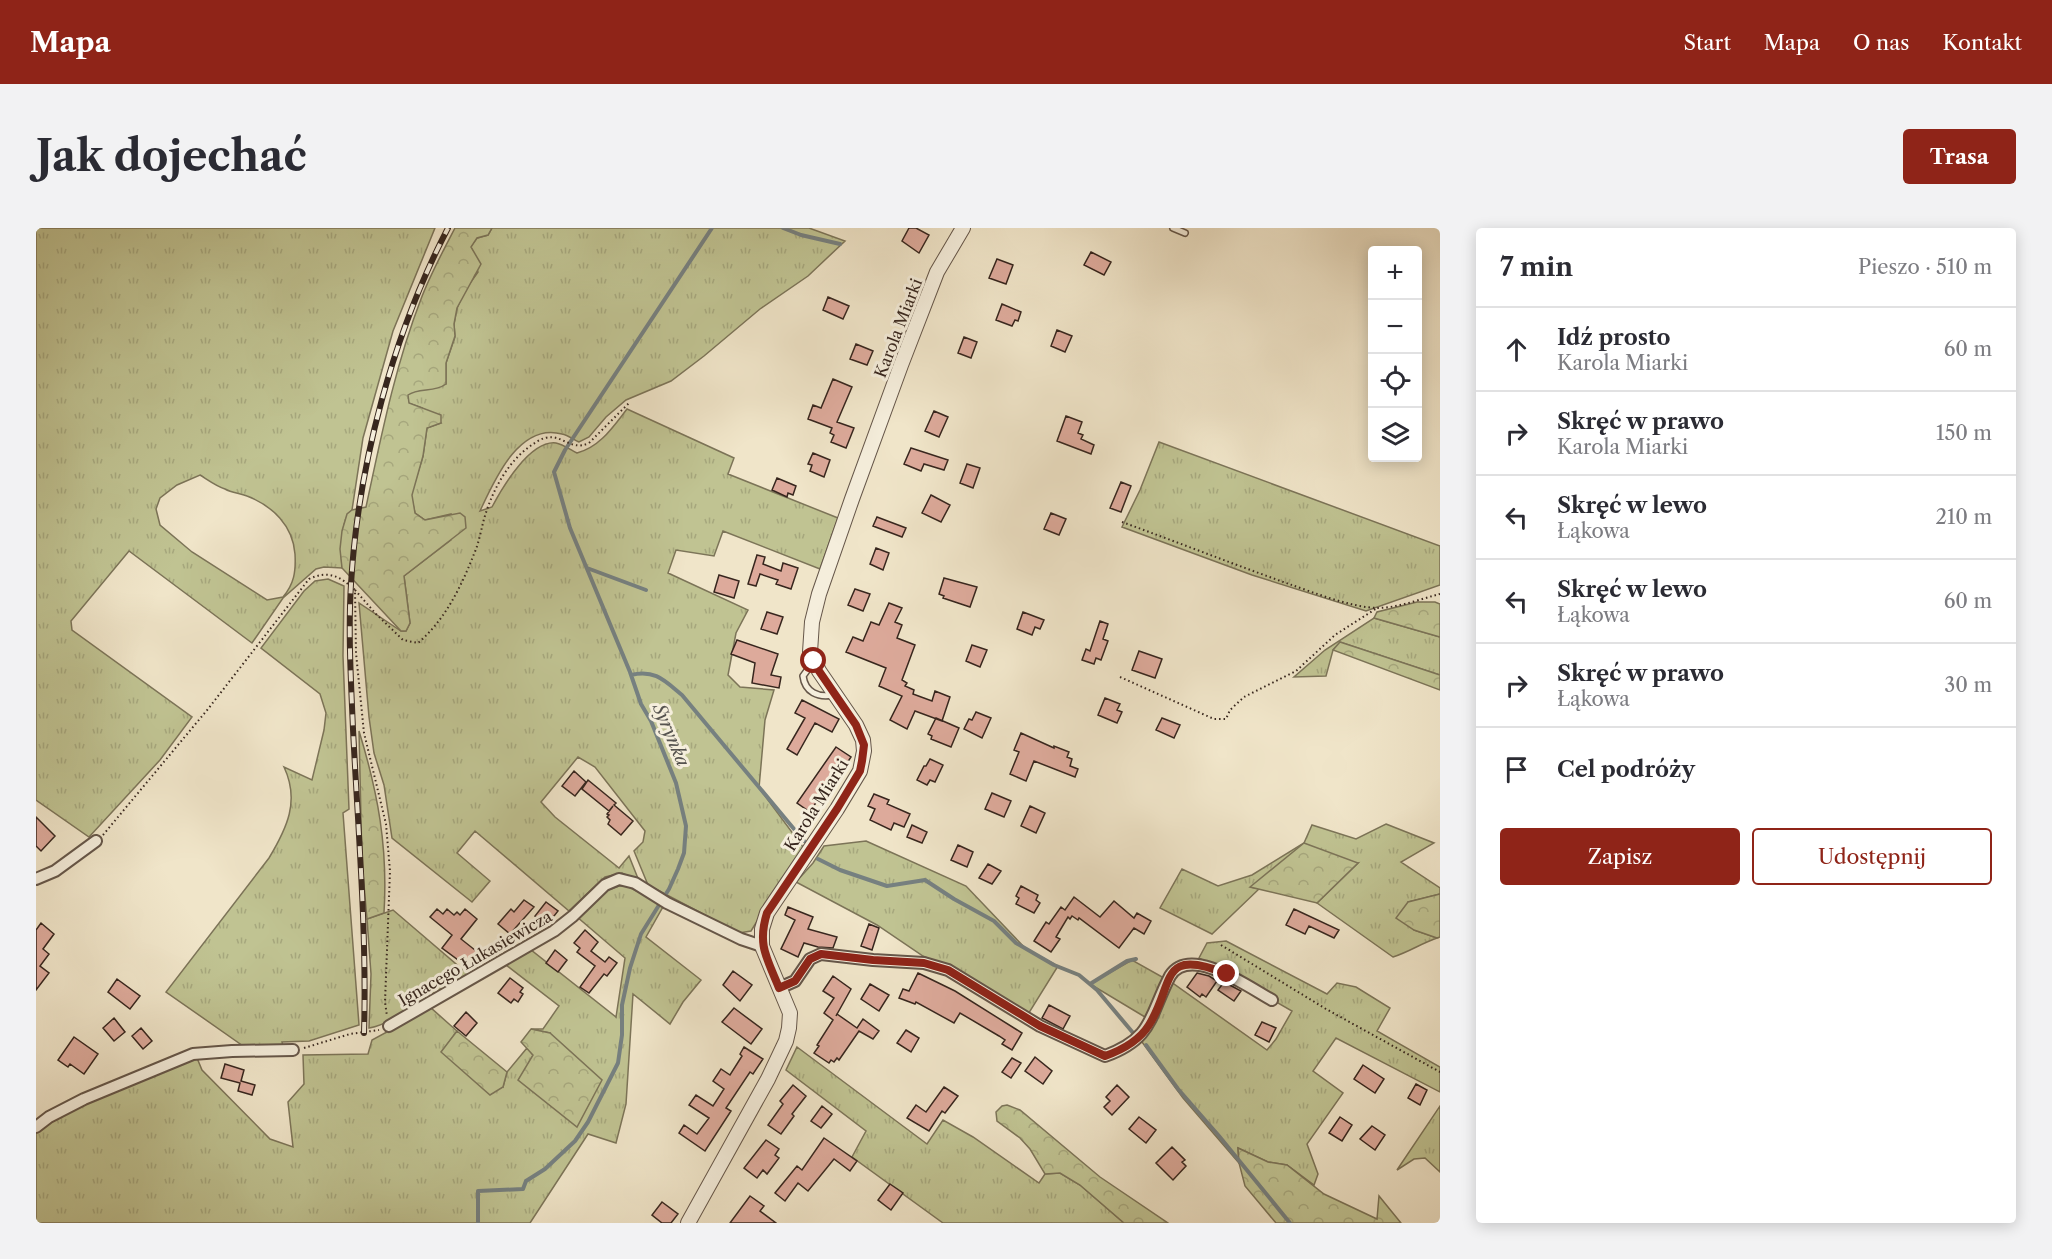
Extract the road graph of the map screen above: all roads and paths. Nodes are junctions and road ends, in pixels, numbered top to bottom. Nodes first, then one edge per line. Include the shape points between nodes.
1 (963, 228) edge
2 (1173, 228) edge
3 (1185, 233) dead end
4 (629, 403) dead end
5 (1122, 522) dead end
6 (355, 590) junction
7 (1440, 594) edge
8 (1377, 608) junction
9 (1120, 677) dead end
10 (96, 841) joint
11 (36, 879) edge
12 (1221, 945) dead end
13 (762, 946) junction
14 (779, 988) junction
15 (1272, 1000) dead end
16 (389, 1026) junction
17 (293, 1050) joint
18 (1440, 1072) edge
19 (36, 1128) edge
20 (688, 1223) edge

1 - 13 street, Karola Miarki via 937,272 852,499 812,622 810,652 863,740 860,771 767,913
2 - 3 lane
4 - 6 path via 590,443 576,447 551,436 512,462 494,491 476,552 450,605 431,633 418,643 403,640
5 - 8 path via 1323,596
6 - 10 path via 327,574 309,579 208,709
6 - 16 path via 364,733 386,824 390,871 385,1002
7 - 8 path
8 - 9 path via 1335,635 1296,671 1244,697 1226,719 1214,719
10 - 11 street via 55,871
12 - 18 path
13 - 14 street, Karola Miarki
13 - 16 street, Ignacego Łukasiewicza via 667,903 627,880 612,881 554,931
14 - 15 street via 795,981 810,959 821,954 924,963 948,970 1040,1026 1105,1056 1139,1038 1151,1023 1172,972 1183,966 1206,965
14 - 20 street, Karola Miarki via 790,1013 786,1041
16 - 17 path
17 - 19 street via 193,1054 84,1100

